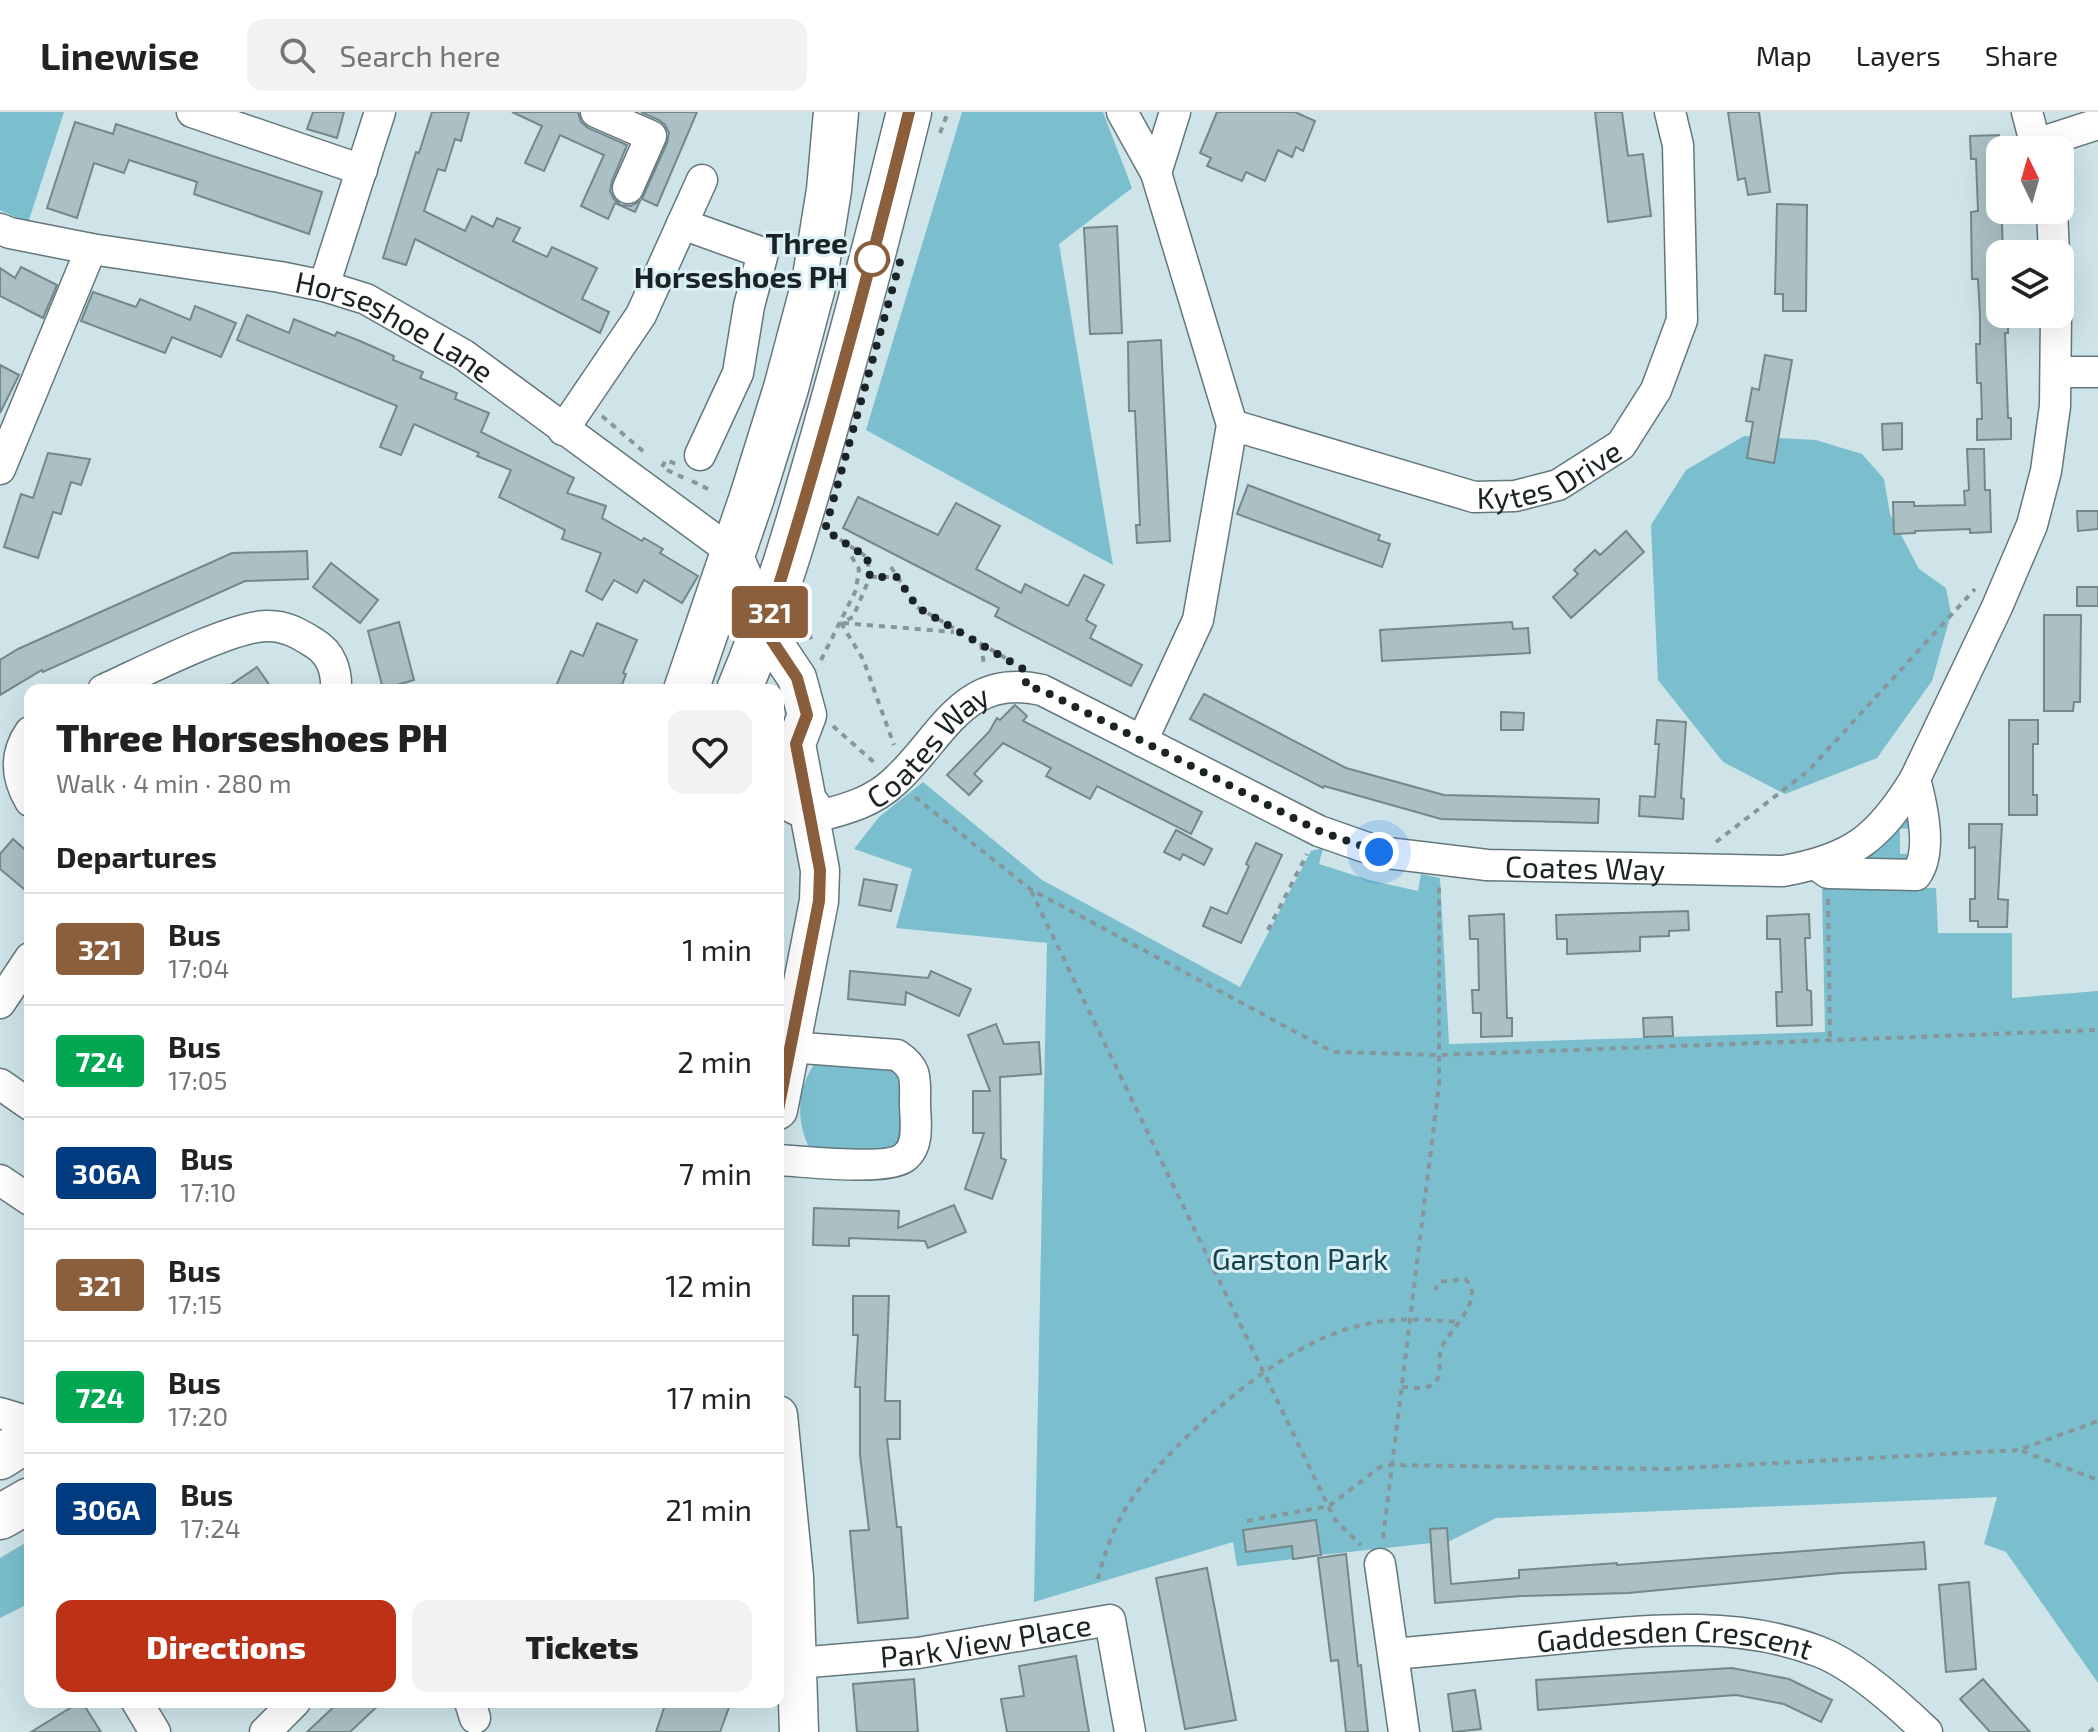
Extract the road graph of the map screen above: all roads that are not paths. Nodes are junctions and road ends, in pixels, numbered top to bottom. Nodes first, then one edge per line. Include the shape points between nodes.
1 (192, 112) edge
2 (380, 112) edge
3 (596, 112) edge
4 (836, 112) edge
5 (1122, 112) edge
6 (1175, 112) edge
7 (1670, 112) edge
8 (2027, 112) edge
9 (2098, 124) edge
10 (923, 127) edge
11 (2033, 136) edge
12 (2066, 136) edge
13 (362, 170) junction
14 (1156, 173) junction
15 (702, 180) dead end
16 (628, 188) dead end
17 (682, 224) junction
18 (0, 229) edge
19 (91, 249) junction
20 (324, 286) junction
21 (2056, 328) edge
22 (2057, 372) junction
23 (2098, 372) edge
24 (738, 373) junction
25 (839, 380) junction
26 (786, 388) junction
27 (1232, 425) junction
28 (563, 430) junction
29 (700, 455) dead end
30 (0, 469) edge
31 (732, 552) junction
32 (765, 630) junction
33 (117, 684) edge
34 (335, 684) edge
35 (688, 684) edge
36 (718, 684) edge
37 (742, 684) edge
38 (764, 684) edge
39 (787, 737) edge
40 (1142, 741) junction
41 (24, 743) edge
42 (1915, 779) junction
43 (24, 791) edge
44 (800, 806) edge
45 (1822, 869) junction
46 (24, 967) edge
47 (0, 1003) edge
48 (789, 1047) junction
49 (784, 1076) edge
50 (0, 1084) edge
51 (24, 1101) edge
52 (784, 1160) edge
53 (0, 1180) edge
54 (24, 1195) edge
55 (0, 1413) edge
56 (24, 1420) edge
57 (24, 1442) edge
58 (0, 1457) edge
59 (24, 1503) edge
60 (0, 1517) edge
61 (784, 1536) edge
62 (1380, 1564) road end
63 (786, 1577) edge
64 (1394, 1654) junction
65 (797, 1663) junction
66 (141, 1708) edge
67 (289, 1708) edge
68 (155, 1732) edge
69 (265, 1732) edge
70 (799, 1732) edge
71 (1130, 1732) edge
72 (1404, 1732) edge
73 (1927, 1732) edge

1 - 13 street
2 - 13 street
3 - 16 street via 651,136
4 - 26 highway via 814,283
5 - 14 street
6 - 14 street
7 - 27 street, Kytes Drive via 1678,145 1682,320 1656,390 1621,445 1558,485 1515,496 1474,497
8 - 11 street
9 - 12 street
10 - 25 highway
13 - 20 street
14 - 27 street
15 - 17 street
17 - 24 street via 763,253
17 - 28 street via 641,315
18 - 19 street, Horseshoe Lane
19 - 20 street, Horseshoe Lane
19 - 30 street
20 - 28 street, Horseshoe Lane via 401,317 464,355
21 - 22 street, Coates Way
22 - 23 street
22 - 42 street, Coates Way via 2046,471 2032,525
24 - 26 street
24 - 29 street
25 - 31 highway via 806,399 774,506
25 - 32 highway
26 - 31 highway
27 - 40 street via 1198,620
28 - 31 street, Horseshoe Lane
31 - 32 main road
31 - 35 highway
32 - 36 highway
32 - 37 highway
32 - 38 main road
32 - 39 main road via 797,678 807,715
33 - 34 street via 241,630 268,625 320,646 332,660
39 - 44 main road
40 - 44 street, Coates Way via 1042,690 995,689 960,708 896,781 862,804
40 - 45 street, Coates Way via 1319,831 1379,852 1487,865
41 - 43 street via 18,771
42 - 45 street, Coates Way via 1876,833
42 - 45 street via 1924,834 1924,860 1916,875
44 - 48 main road via 820,870 819,901
46 - 47 street
48 - 49 main road
48 - 52 street via 897,1055 910,1064 915,1077 915,1141 907,1156 895,1163
50 - 51 street
53 - 54 street
55 - 56 street
57 - 58 highway
59 - 60 highway
61 - 63 main road
62 - 64 street
63 - 65 main road
64 - 72 street
64 - 73 street, Gaddesden Crescent via 1660,1630 1771,1637 1822,1652
65 - 70 main road
65 - 71 street, Park View Place via 918,1653 1110,1620
66 - 68 street
67 - 69 street

